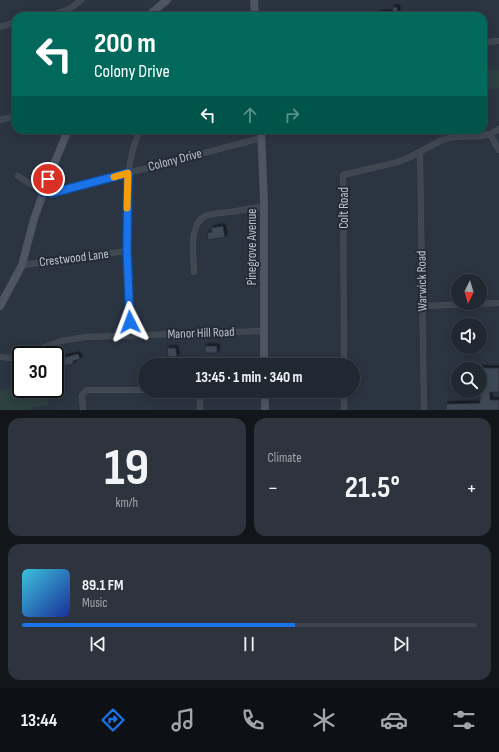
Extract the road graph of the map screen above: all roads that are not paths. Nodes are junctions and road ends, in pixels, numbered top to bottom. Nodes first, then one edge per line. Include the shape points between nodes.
1 (81, 0) edge
2 (167, 0) edge
3 (254, 0) edge
4 (64, 12) edge
5 (153, 12) edge
6 (255, 12) edge
7 (12, 23) edge
8 (0, 27) edge
9 (499, 41) edge
10 (487, 42) edge
11 (12, 117) edge
12 (0, 120) edge
13 (499, 129) edge
14 (65, 134) edge
15 (139, 134) edge
16 (261, 134) edge
17 (490, 134) junction
18 (452, 137) joint
19 (261, 138) junction
20 (499, 150) edge
21 (420, 152) junction
22 (128, 173) junction
23 (18, 176) dead end
24 (43, 192) junction
25 (264, 207) junction
26 (127, 251) junction
27 (22, 265) junction
28 (194, 272) dead end
29 (499, 303) edge
30 (0, 306) edge
31 (423, 306) junction
32 (264, 331) junction
33 (131, 336) junction
34 (47, 346) edge
35 (0, 357) edge
36 (12, 358) edge
37 (264, 358) edge
38 (344, 358) edge
39 (138, 390) edge
40 (200, 398) edge
41 (264, 398) edge
42 (344, 398) edge
43 (83, 410) edge
44 (200, 410) edge
45 (265, 410) edge
46 (344, 410) edge
47 (424, 410) edge

1 - 4 street
2 - 5 street
3 - 6 street
7 - 8 street
9 - 10 street
11 - 12 street
13 - 17 street
14 - 24 street
15 - 22 street
16 - 19 street, Pinegrove Avenue
17 - 18 street
17 - 20 street
18 - 21 street, Colt Road
19 - 22 street, Colony Drive
19 - 25 street, Pinegrove Avenue
21 - 31 street, Warwick Road
21 - 38 street, Colt Road via 398,162 343,175
22 - 24 street, Colony Drive via 52,193
22 - 26 street
23 - 24 street
24 - 27 street
25 - 28 street via 207,215 198,221 193,239
25 - 32 street, Pinegrove Avenue
26 - 27 street, Crestwood Lane
26 - 33 street
27 - 30 street
29 - 31 street
31 - 47 street, Warwick Road
32 - 33 street, Manor Hill Road
32 - 37 street, Pinegrove Avenue
33 - 34 street, Manor Hill Road via 86,337
35 - 36 street, Manor Hill Road
39 - 43 street via 87,390 82,395
40 - 44 street
41 - 45 street
42 - 46 street

